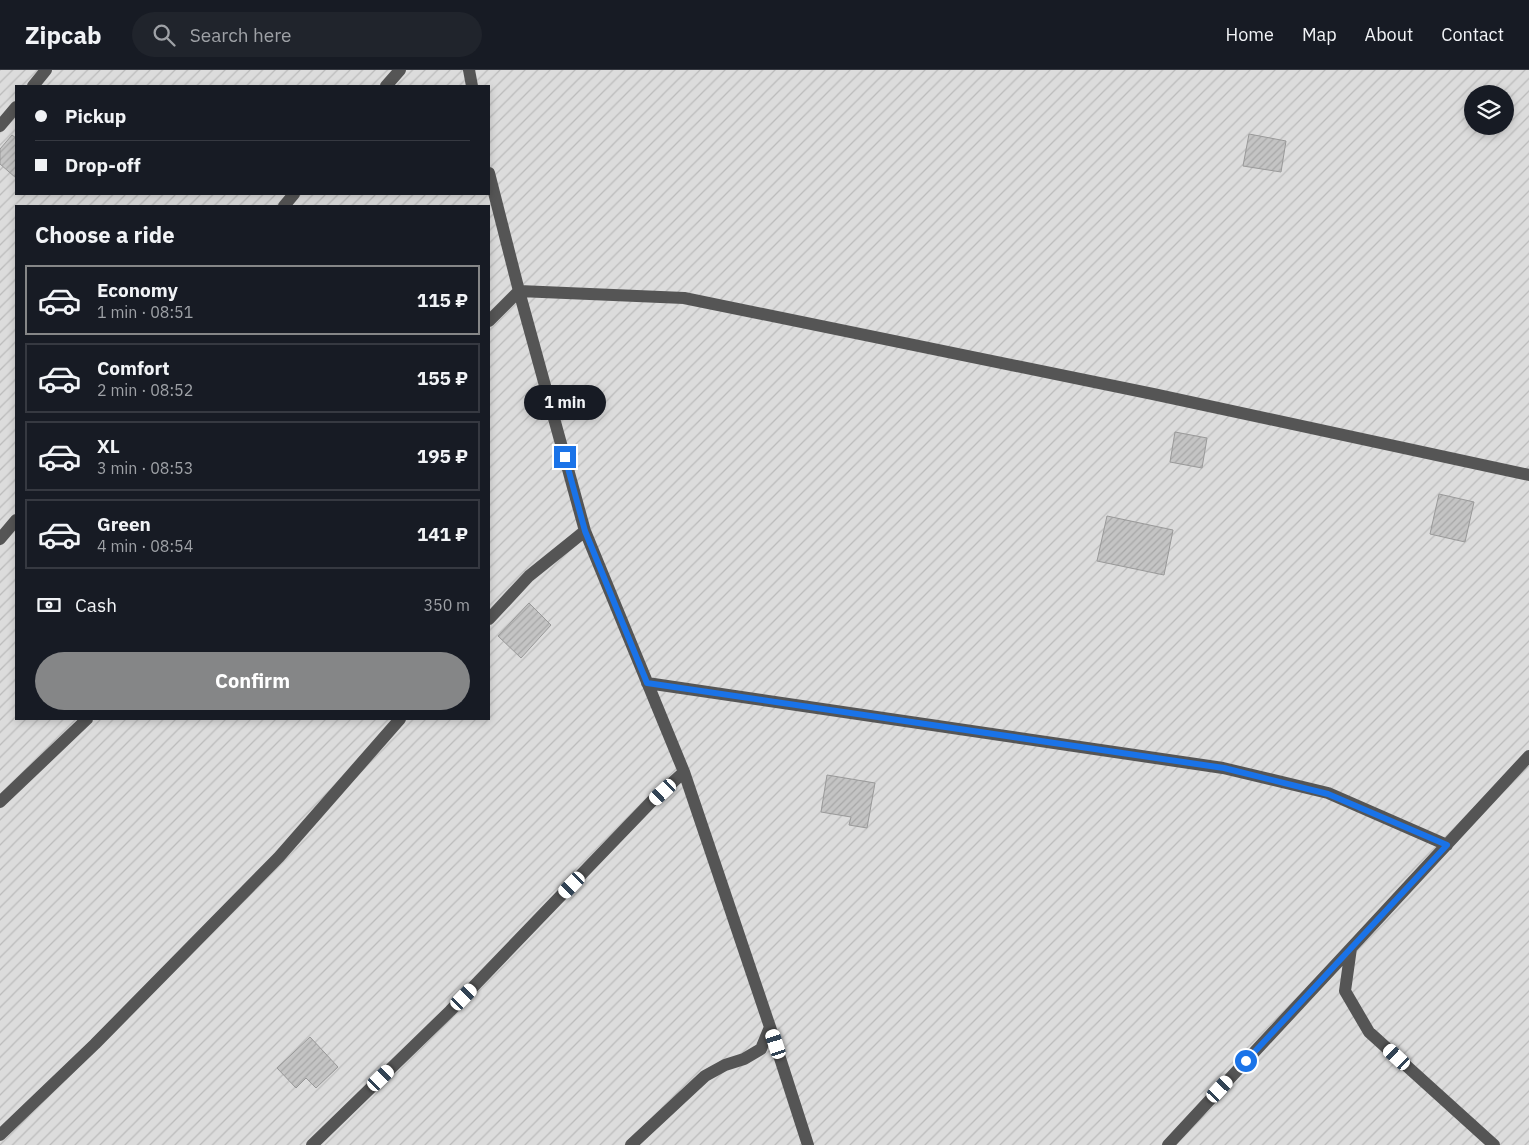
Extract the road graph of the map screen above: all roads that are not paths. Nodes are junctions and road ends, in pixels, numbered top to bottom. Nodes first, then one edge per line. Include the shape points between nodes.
1 (46, 70) edge
2 (400, 70) edge
3 (469, 70) edge
4 (34, 85) edge
5 (387, 85) edge
6 (472, 85) edge
7 (15, 108) edge
8 (0, 126) edge
9 (490, 177) edge
10 (293, 195) edge
11 (285, 205) edge
12 (519, 291) junction
13 (490, 320) edge
14 (1529, 475) edge
15 (15, 521) edge
16 (585, 531) junction
17 (0, 539) edge
18 (490, 618) edge
19 (647, 683) junction
20 (87, 720) edge
21 (399, 720) edge
22 (1529, 756) edge
23 (684, 772) junction
24 (0, 802) edge
25 (1447, 845) junction
26 (1351, 948) junction
27 (770, 1027) junction
28 (0, 1135) edge
29 (312, 1145) edge
30 (631, 1145) edge
31 (808, 1145) edge
32 (1168, 1145) edge
33 (1494, 1145) edge

1 - 4 lane
2 - 5 lane
3 - 6 lane
7 - 8 lane
9 - 12 lane
10 - 11 lane
12 - 13 lane
12 - 14 lane via 684,298
12 - 16 lane
15 - 17 lane
16 - 18 lane via 529,576
16 - 19 lane
19 - 23 lane
19 - 25 lane via 1224,768 1328,794
20 - 24 lane
21 - 28 lane via 279,857 95,1044
22 - 25 lane
23 - 27 lane
23 - 29 lane via 652,801 450,1011
25 - 26 lane
26 - 32 lane
26 - 33 lane via 1345,991 1369,1032
27 - 30 lane via 761,1049 705,1076
27 - 31 lane

